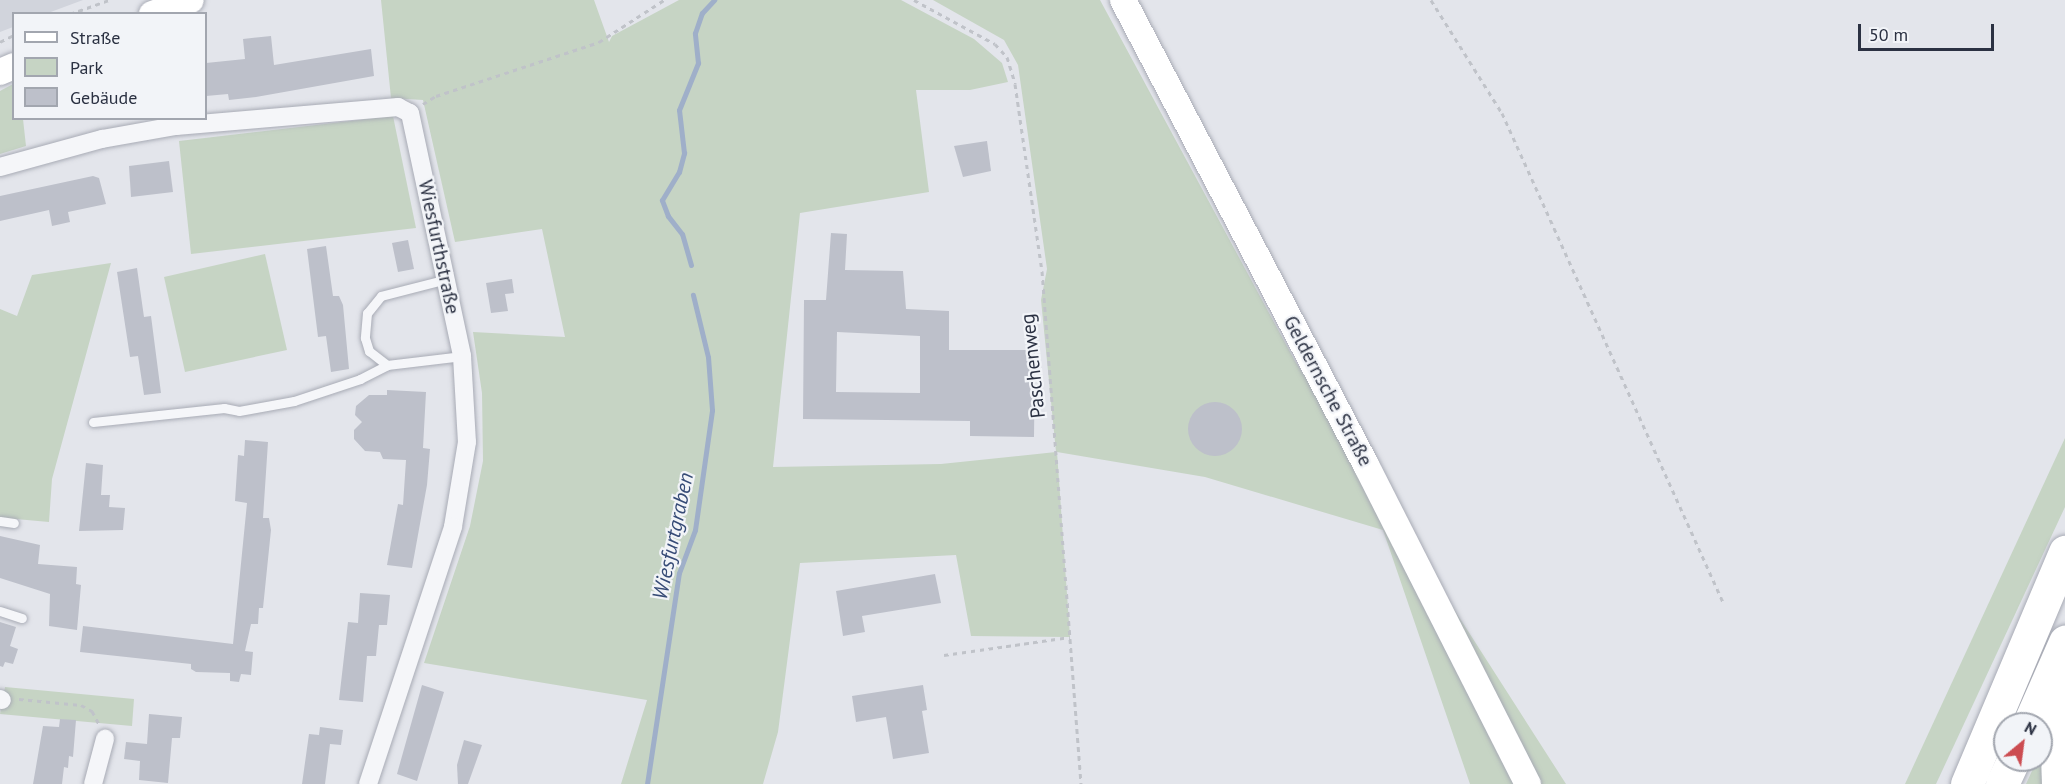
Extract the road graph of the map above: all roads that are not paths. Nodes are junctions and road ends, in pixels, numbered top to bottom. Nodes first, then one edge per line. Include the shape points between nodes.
1 (191, 0) edge
2 (1123, 0) edge
3 (158, 12) edge
4 (0, 167) edge
5 (447, 279) junction
6 (462, 356) junction
7 (387, 365) junction
8 (93, 422) dead end
9 (0, 521) edge
10 (14, 523) dead end
11 (2065, 552) edge
12 (0, 611) edge
13 (22, 618) dead end
14 (2065, 642) edge
15 (2065, 696) edge
16 (2034, 712) edge
17 (105, 739) road end
18 (93, 784) edge
19 (368, 784) edge
20 (1528, 784) edge
21 (1967, 784) edge
22 (2058, 784) edge

1 - 3 main road
2 - 20 main road, Geldernsche Straße
4 - 5 street, Wiesfurthstraße via 102,139 176,126 398,107 410,112
5 - 6 street, Wiesfurthstraße
5 - 7 lane via 381,296 367,313 369,351
6 - 7 lane
6 - 19 street, Wiesfurthstraße via 467,442 461,491
7 - 8 lane via 360,379 294,401 239,411 224,408
9 - 10 lane
11 - 21 highway
12 - 13 lane
14 - 16 highway
15 - 22 highway via 2057,747
17 - 18 street

